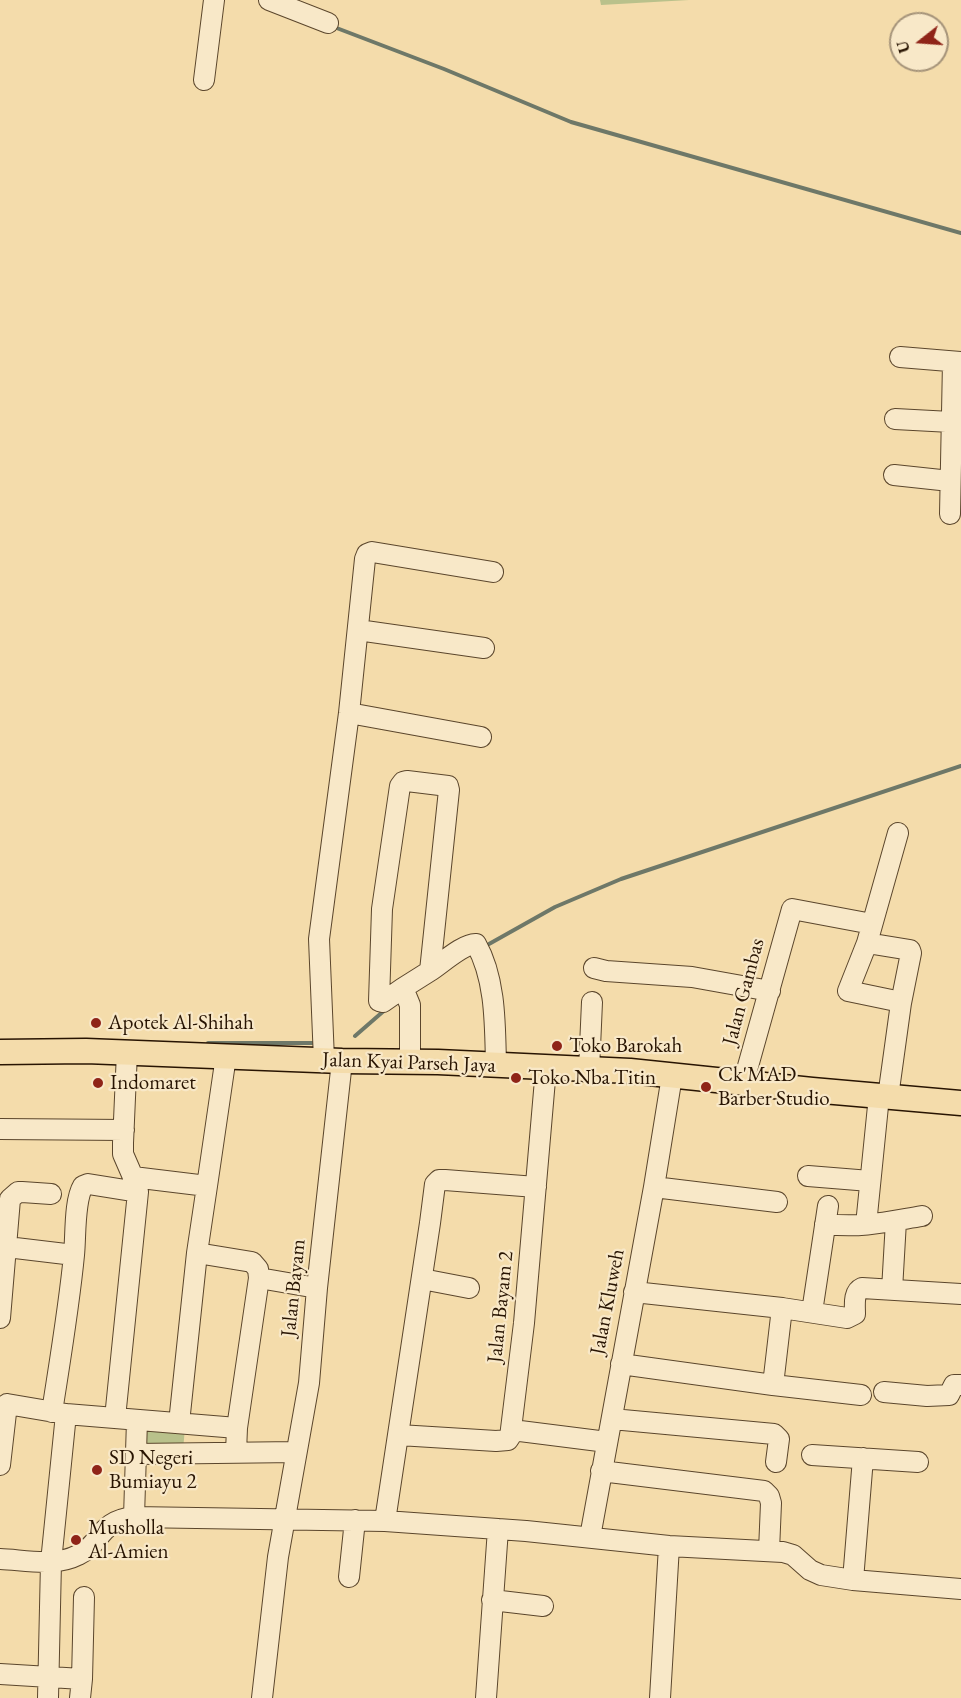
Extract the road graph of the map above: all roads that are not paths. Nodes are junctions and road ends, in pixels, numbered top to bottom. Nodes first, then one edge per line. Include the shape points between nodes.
1 (214, 0) edge
2 (281, 2) edge
3 (328, 23) dead end
4 (204, 80) dead end
5 (900, 357) dead end
6 (957, 362) edge
7 (895, 419) dead end
8 (951, 422) junction
9 (894, 475) dead end
10 (950, 481) junction
11 (950, 514) dead end
12 (493, 572) dead end
13 (358, 630) junction
14 (484, 648) dead end
15 (349, 713) junction
16 (481, 737) dead end
17 (898, 833) dead end
18 (870, 934) junction
19 (594, 968) dead end
20 (430, 971) junction
21 (404, 988) junction
22 (770, 991) junction
23 (592, 1002) dead end
24 (901, 1002) junction
25 (0, 1052) edge
26 (127, 1052) junction
27 (226, 1056) junction
28 (333, 1060) junction
29 (410, 1062) junction
30 (496, 1065) junction
31 (546, 1068) junction
32 (589, 1070) junction
33 (672, 1076) junction
34 (743, 1084) junction
35 (884, 1096) junction
36 (961, 1103) edge
37 (0, 1129) edge
38 (124, 1130) junction
39 (808, 1176) dead end
40 (870, 1181) junction
41 (136, 1184) junction
42 (207, 1186) junction
43 (536, 1187) junction
44 (654, 1187) junction
45 (51, 1194) dead end
46 (777, 1202) dead end
47 (4, 1214) edge
48 (867, 1215) dead end
49 (922, 1216) dead end
50 (896, 1221) junction
51 (7, 1247) junction
52 (197, 1253) junction
53 (74, 1255) junction
54 (259, 1278) junction
55 (422, 1279) junction
56 (1, 1287) edge
57 (317, 1288) junction
58 (469, 1288) dead end
59 (892, 1290) junction
60 (634, 1293) junction
61 (961, 1294) edge
62 (782, 1308) junction
63 (812, 1312) junction
64 (0, 1318) edge
65 (621, 1364) junction
66 (773, 1385) junction
67 (961, 1385) edge
68 (884, 1392) dead end
69 (861, 1395) dead end
70 (3, 1403) edge
71 (59, 1413) junction
72 (115, 1418) junction
73 (612, 1419) junction
74 (137, 1420) junction
75 (179, 1423) junction
76 (237, 1428) junction
77 (512, 1430) junction
78 (399, 1435) junction
79 (607, 1442) junction
80 (236, 1452) junction
81 (296, 1452) junction
82 (136, 1454) junction
83 (812, 1455) dead end
84 (863, 1458) junction
85 (776, 1462) dead end
86 (918, 1462) dead end
87 (0, 1465) edge
88 (601, 1471) junction
89 (134, 1517) junction
90 (285, 1518) junction
91 (356, 1520) junction
92 (385, 1521) junction
93 (498, 1529) junction
94 (590, 1537) junction
95 (669, 1546) junction
96 (770, 1551) junction
97 (0, 1559) edge
98 (51, 1562) junction
99 (349, 1577) dead end
100 (853, 1580) junction
101 (961, 1589) edge
102 (84, 1597) dead end
103 (492, 1600) junction
104 (543, 1606) dead end
105 (0, 1674) edge
106 (49, 1678) junction
107 (81, 1689) edge
108 (48, 1698) edge
109 (262, 1698) edge
110 (486, 1698) edge
111 (660, 1698) edge

1 - 4 street
2 - 3 street
5 - 6 street
6 - 8 street
7 - 8 street
8 - 10 street
9 - 10 street
10 - 11 street
12 - 13 street, Jalan Bayam via 367,554
13 - 14 street
13 - 15 street, Jalan Bayam
15 - 16 street
15 - 28 street, Jalan Bayam via 319,939
17 - 18 street
18 - 22 street, Jalan Gambas via 794,908
18 - 24 street via 911,952
18 - 24 street via 846,999
19 - 22 street via 692,977
20 - 21 street
20 - 21 street via 449,790 448,786 407,781 400,786 382,909 380,1000
20 - 30 street via 476,944 483,955 491,991
21 - 29 street via 410,1005
22 - 34 street, Jalan Gambas
23 - 32 street
24 - 35 street
25 - 26 main road, Jalan Kyai Parseh Jaya
26 - 27 main road, Jalan Kyai Parseh Jaya
26 - 38 street
27 - 28 main road, Jalan Kyai Parseh Jaya
27 - 42 street
28 - 29 main road, Jalan Kyai Parseh Jaya
28 - 57 street, Jalan Bayam
29 - 30 main road, Jalan Kyai Parseh Jaya
30 - 31 main road, Jalan Kyai Parseh Jaya
31 - 32 main road, Jalan Kyai Parseh Jaya
31 - 43 street, Jalan Bayam 2
32 - 33 main road, Jalan Kyai Parseh Jaya
33 - 34 main road, Jalan Kyai Parseh Jaya
33 - 44 street, Jalan Kluweh
34 - 35 main road, Jalan Kyai Parseh Jaya
35 - 36 main road, Jalan Kyai Parseh Jaya
35 - 40 street
37 - 38 street
38 - 41 street via 123,1154
39 - 40 street
40 - 48 street
41 - 42 street
41 - 53 street via 82,1186
41 - 72 street
42 - 52 street
43 - 55 street via 439,1180 433,1194
43 - 77 street, Jalan Bayam 2
44 - 46 street
44 - 60 street, Jalan Kluweh
45 - 47 street via 18,1192
47 - 51 street
49 - 50 street
50 - 59 street
50 - 63 street via 845,1226 827,1215
51 - 53 street
51 - 56 street
52 - 54 street via 252,1262
52 - 75 street
53 - 71 street
54 - 57 street
54 - 76 street
55 - 58 street
55 - 78 street
56 - 64 street
57 - 81 street, Jalan Bayam via 309,1383
59 - 61 street
59 - 63 street via 858,1290 852,1317
60 - 62 street
60 - 65 street, Jalan Kluweh
62 - 63 street
62 - 66 street
65 - 66 street
65 - 73 street, Jalan Kluweh
66 - 69 street
67 - 68 street via 954,1385 949,1395
70 - 71 street
70 - 87 street
71 - 72 street
71 - 98 street
72 - 74 street
73 - 79 street, Jalan Kluweh
73 - 85 street via 774,1434 779,1439
74 - 75 street
74 - 82 street
75 - 76 street
76 - 80 street
77 - 78 street via 508,1440 496,1441
77 - 79 street
78 - 92 street
79 - 88 street, Jalan Kluweh
80 - 81 street
80 - 82 street
81 - 90 street, Jalan Bayam
82 - 89 street
83 - 84 street
84 - 86 street
84 - 100 street
88 - 94 street, Jalan Kluweh
88 - 96 street via 764,1491 771,1503
89 - 90 street
89 - 98 street via 108,1526 80,1555
90 - 91 street
90 - 109 street, Jalan Bayam
91 - 92 street
91 - 99 street
92 - 93 street
93 - 94 street
93 - 103 street
94 - 95 street
95 - 96 street
95 - 111 street
96 - 100 street via 793,1555 821,1575
97 - 98 street
98 - 106 street
100 - 101 street
102 - 107 street
103 - 104 street
103 - 110 street
105 - 106 street
106 - 107 street
106 - 108 street

